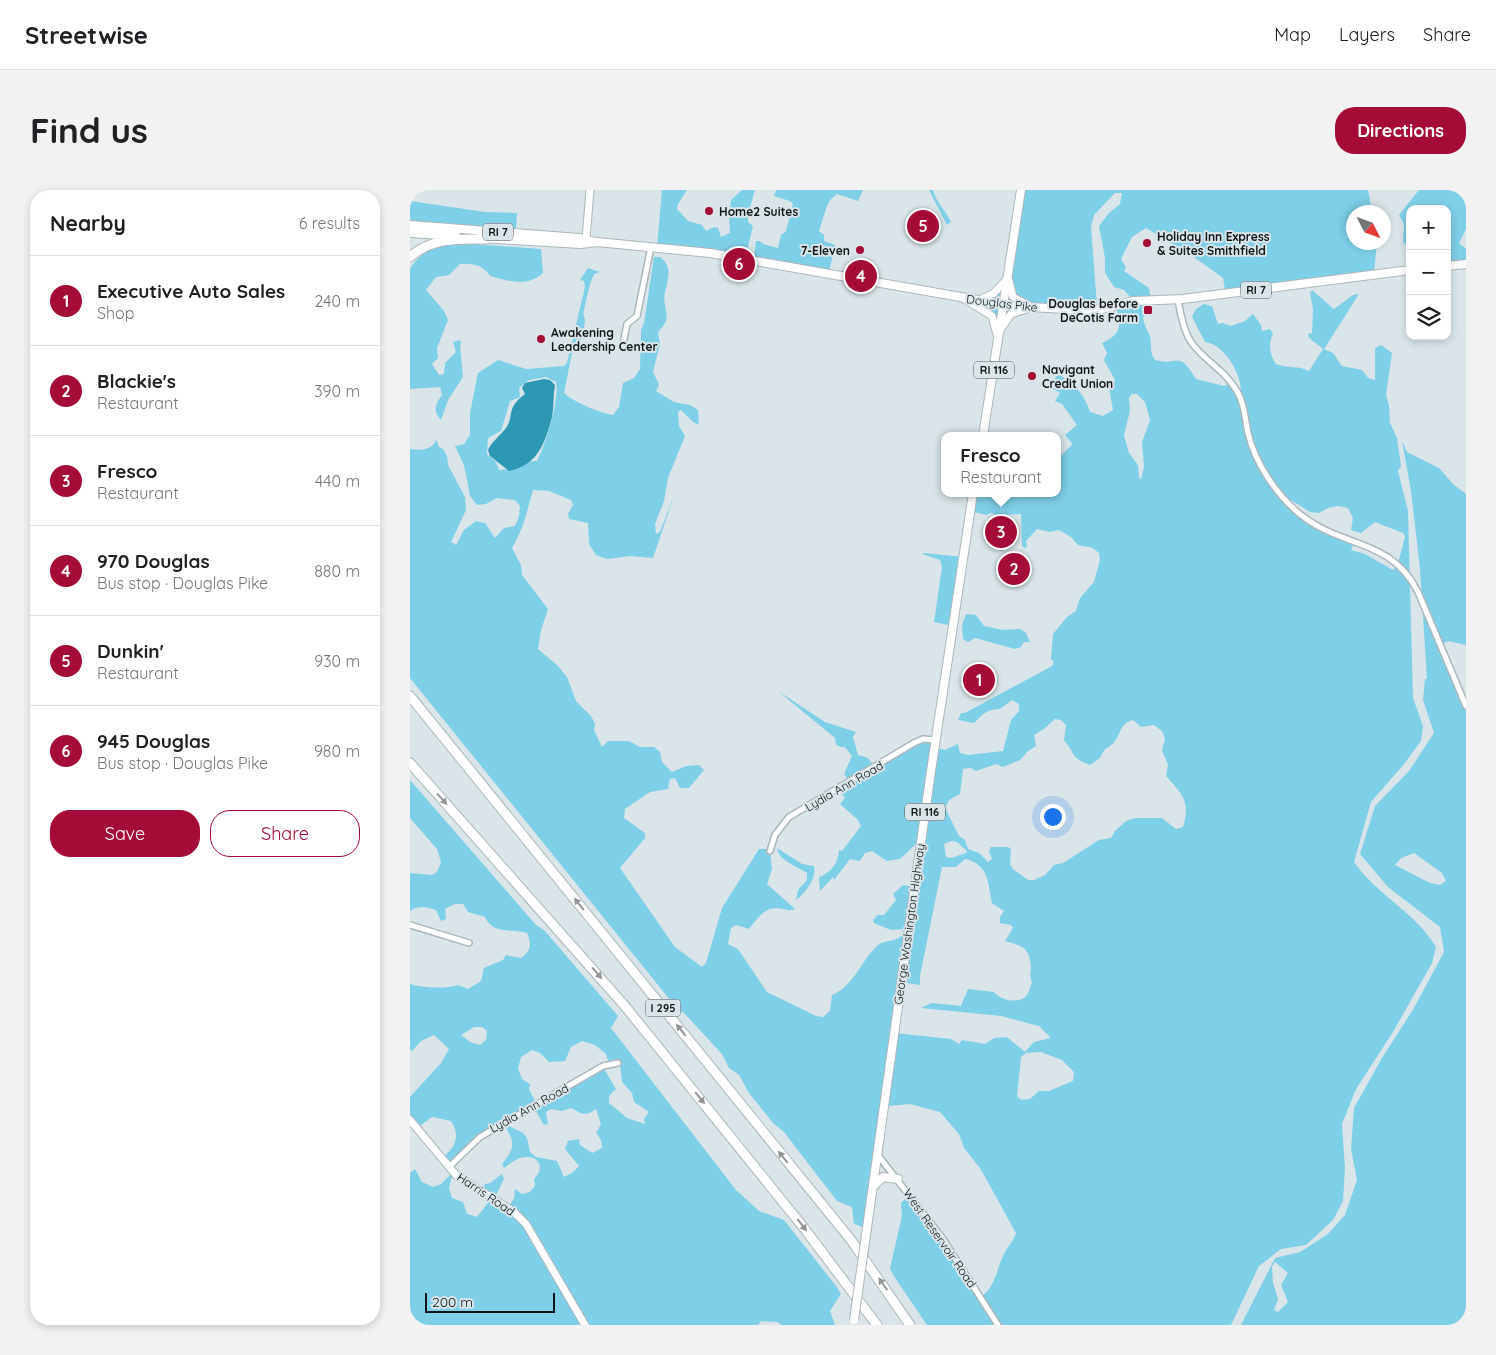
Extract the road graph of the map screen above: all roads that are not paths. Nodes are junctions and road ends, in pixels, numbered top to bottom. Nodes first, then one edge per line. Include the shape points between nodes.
1 (590, 190) edge
2 (1021, 190) edge
3 (410, 226) edge
4 (410, 233) edge
5 (486, 239) junction
6 (586, 239) junction
7 (597, 242) junction
8 (651, 246) junction
9 (410, 257) edge
10 (1466, 264) edge
11 (1451, 266) edge
12 (1406, 271) edge
13 (1008, 278) junction
14 (962, 298) junction
15 (1178, 300) junction
16 (978, 301) junction
17 (1004, 305) junction
18 (1035, 308) junction
19 (624, 338) dead end
20 (999, 339) junction
21 (984, 432) edge
22 (972, 497) edge
23 (410, 696) edge
24 (1466, 706) edge
25 (935, 740) junction
26 (410, 763) edge
27 (770, 851) dead end
28 (410, 925) edge
29 (469, 943) dead end
30 (618, 1063) dead end
31 (410, 1120) edge
32 (877, 1154) junction
33 (449, 1167) junction
34 (898, 1179) junction
35 (872, 1188) junction
36 (854, 1323) edge
37 (585, 1325) edge
38 (877, 1325) edge
39 (910, 1325) edge
40 (998, 1325) edge

1 - 6 street
2 - 13 main road, RI 116
3 - 6 main road, Douglas Pike / RI 7
4 - 5 main road, Douglas Pike / RI 7
5 - 7 main road, Douglas Pike / RI 7
5 - 9 highway via 437,242
6 - 7 main road, Douglas Pike / RI 7
7 - 8 main road, Douglas Pike / RI 7
8 - 14 main road, Douglas Pike / RI 7 via 734,257
8 - 19 street via 637,316 627,324
10 - 11 main road
12 - 15 main road, Douglas Pike / RI 7
13 - 16 street via 994,294
13 - 17 main road, RI 116
13 - 18 street via 1013,297
14 - 16 main road, Douglas Pike / RI 7
14 - 20 street via 992,316
15 - 18 main road, Douglas Pike / RI 7 via 1134,301 1102,309
15 - 24 street via 1193,345 1223,371 1240,395 1252,448 1278,492 1316,525 1398,563 1418,592
16 - 17 main road, Douglas Pike / RI 7
17 - 18 main road, Douglas Pike / RI 7
17 - 20 main road, RI 116
18 - 20 street via 1008,316
20 - 21 main road, RI 116
22 - 25 main road, George Washington Highway / RI 116
39 -> 23 highway, I 295 via 851,1240
25 - 27 street, Lydia Ann Road via 914,743 789,817 775,835
25 - 32 main road, George Washington Highway / RI 116
26 -> 38 highway, I 295 via 624,1005 834,1265
28 - 29 street
30 - 33 street, Lydia Ann Road via 603,1066 486,1133
31 - 33 street, Harris Road
32 - 34 street, West Reservoir Road
32 - 35 main road, George Washington Highway / RI 116
33 - 37 street, Harris Road via 464,1182 514,1212 526,1224
34 - 35 main road via 883,1177
34 - 40 street, West Reservoir Road via 960,1262
35 - 36 main road, George Washington Highway / RI 116, bridge

